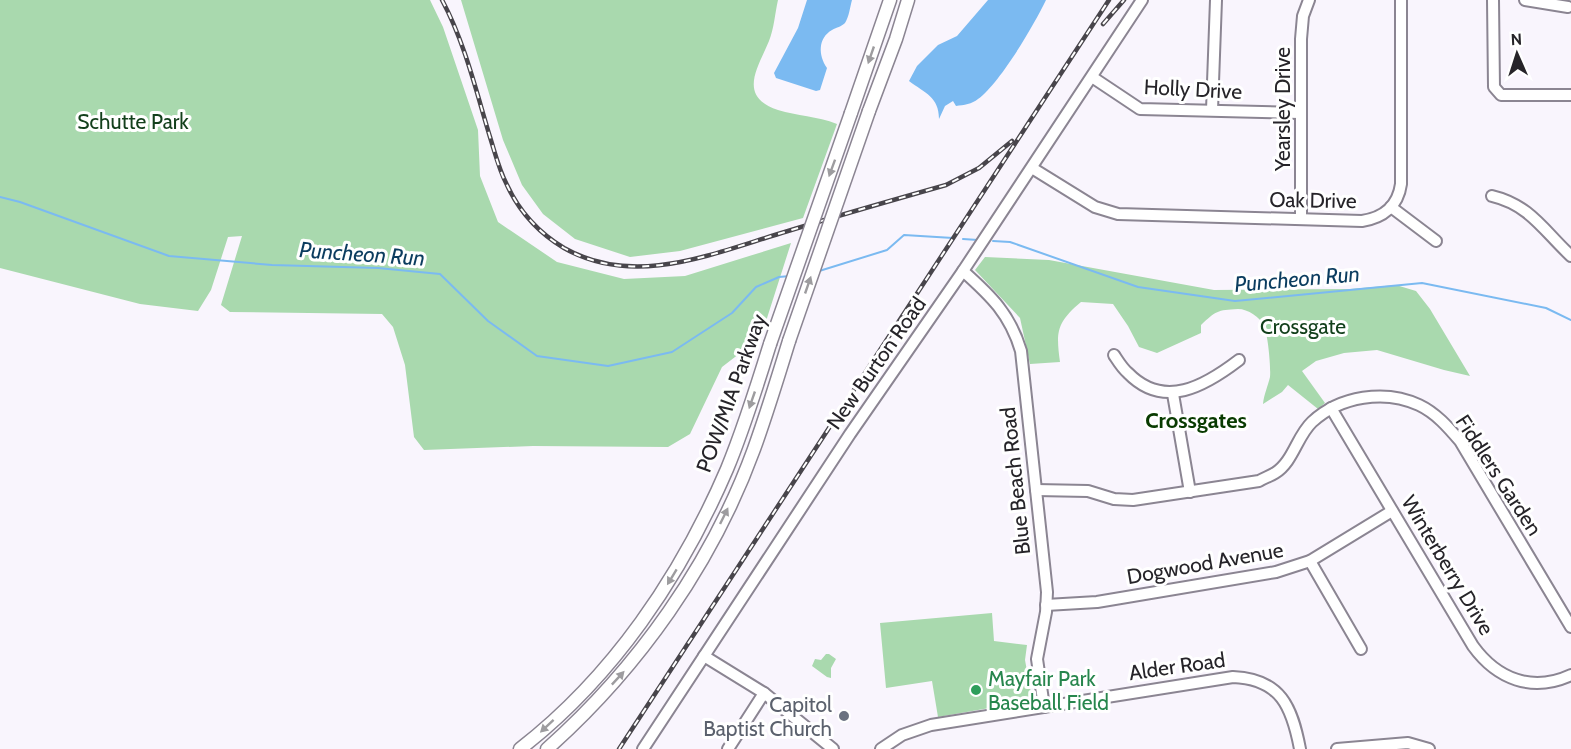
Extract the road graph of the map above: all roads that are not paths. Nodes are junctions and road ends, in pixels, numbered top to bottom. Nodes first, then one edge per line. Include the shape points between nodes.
1 (890, 0) edge
2 (908, 0) edge
3 (1142, 0) edge
4 (1216, 0) edge
5 (1309, 0) edge
6 (1401, 0) edge
7 (1493, 0) edge
8 (1525, 0) edge
9 (1568, 7) dead end
10 (1092, 77) junction
11 (1571, 95) edge
12 (1212, 110) junction
13 (1300, 113) junction
14 (1032, 168) junction
15 (1492, 196) dead end
16 (1391, 207) junction
17 (1301, 219) junction
18 (1436, 241) dead end
19 (1568, 248) edge
20 (963, 272) junction
21 (1114, 355) dead end
22 (1239, 360) dead end
23 (1173, 394) junction
24 (1331, 408) junction
25 (1036, 490) junction
26 (1190, 492) junction
27 (1392, 511) junction
28 (1310, 561) junction
29 (1046, 605) junction
30 (1571, 627) edge
31 (1361, 649) dead end
32 (704, 656) junction
33 (1571, 675) edge
34 (764, 693) junction
35 (1044, 707) junction
36 (1408, 746) edge
37 (520, 749) edge
38 (547, 749) edge
39 (643, 749) edge
40 (728, 749) edge
41 (833, 749) edge
42 (881, 749) edge
43 (1300, 749) edge
44 (1337, 749) edge
45 (1429, 749) edge

1 -> 37 main road, POW/MIA Parkway, bridge via 727,468 689,548 640,623 591,683
38 -> 2 main road, POW/MIA Parkway, bridge via 627,668 694,573 721,522 754,450
3 - 10 street, New Burton Road
4 - 12 street
5 - 13 street, Yearsley Drive via 1302,26
6 - 16 street via 1401,184
7 - 11 street via 1494,87 1508,95
8 - 9 street
10 - 12 street, Holly Drive via 1140,109
10 - 14 street, New Burton Road
12 - 13 street, Holly Drive
13 - 17 street, Yearsley Drive
14 - 17 street, Oak Drive via 1095,207 1118,214
14 - 20 street, New Burton Road
15 - 19 street via 1522,208
16 - 17 street, Oak Drive via 1381,216 1362,221
16 - 18 street
20 - 25 street, Blue Beach Road via 994,298 1018,339
20 - 32 street, New Burton Road via 850,434
21 - 23 street via 1128,374 1147,388
22 - 23 street via 1207,382
23 - 26 street
24 - 26 street, Fiddlers Garden via 1312,422 1277,472 1258,481
24 - 27 street, Winterberry Drive
24 - 30 street, Fiddlers Garden via 1361,397 1392,397 1421,405 1441,419 1460,441
25 - 26 street, Fiddlers Garden via 1088,491 1133,500
25 - 29 street, Blue Beach Road
27 - 28 street, Dogwood Avenue
27 - 33 street, Winterberry Drive via 1485,662 1526,682 1561,680
28 - 29 street, Dogwood Avenue via 1276,572 1197,586 1097,602
28 - 31 street
29 - 35 street, Blue Beach Road via 1037,659
32 - 34 street
32 - 39 street, New Burton Road
34 - 40 street
34 - 41 street
35 - 42 street, Alder Road via 916,729
35 - 43 street, Alder Road via 1220,678 1244,678 1262,683 1284,701 1294,718
36 - 44 street
36 - 45 street

